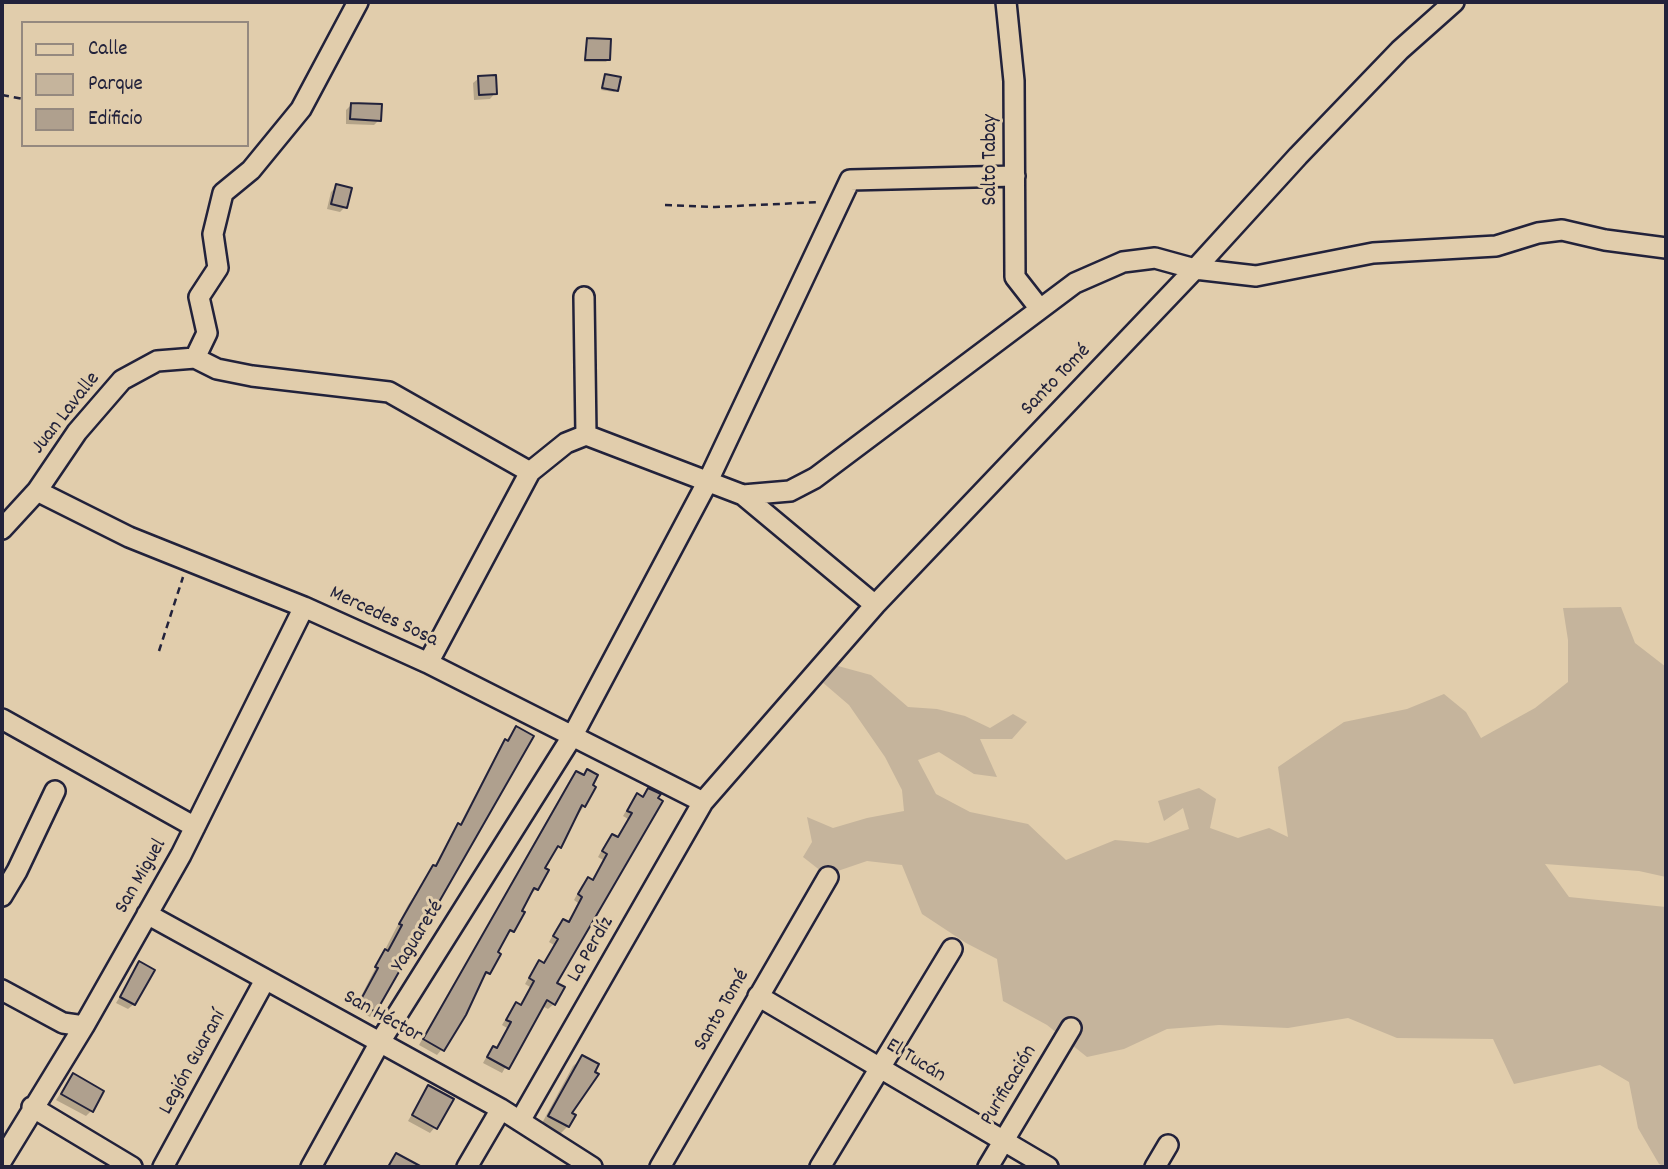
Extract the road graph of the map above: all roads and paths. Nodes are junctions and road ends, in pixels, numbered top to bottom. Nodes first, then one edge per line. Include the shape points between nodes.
1 (358, 2) edge
2 (1006, 2) edge
3 (1454, 2) edge
4 (2, 95) edge
5 (21, 99) edge
6 (1016, 176) junction
7 (840, 201) junction
8 (665, 205) dead end
9 (1666, 248) edge
10 (1195, 269) junction
11 (584, 298) dead end
12 (1040, 309) junction
13 (195, 358) junction
14 (586, 435) junction
15 (530, 472) junction
16 (708, 481) junction
17 (37, 491) junction
18 (743, 495) junction
19 (2, 529) edge
20 (188, 561) junction
21 (875, 605) junction
22 (304, 607) junction
23 (159, 651) dead end
24 (428, 663) junction
25 (2, 719) edge
26 (573, 735) junction
27 (55, 791) dead end
28 (703, 802) junction
29 (195, 827) junction
30 (828, 877) dead end
31 (2, 896) edge
32 (147, 914) junction
33 (952, 949) dead end
34 (265, 980) junction
35 (2, 990) edge
36 (758, 996) junction
37 (84, 1026) junction
38 (1071, 1028) dead end
39 (380, 1042) junction
40 (880, 1068) junction
41 (32, 1107) junction
42 (501, 1109) junction
43 (520, 1121) junction
44 (1004, 1141) junction
45 (1168, 1146) dead end
46 (2, 1160) edge
47 (132, 1167) edge
48 (163, 1167) edge
49 (311, 1167) edge
50 (467, 1167) edge
51 (592, 1167) edge
52 (660, 1167) edge
53 (820, 1167) edge
54 (988, 1167) edge
55 (1048, 1167) edge
56 (1155, 1167) edge

1 - 13 street via 301,109 251,170 223,192 213,234 218,268 199,297 207,333
2 - 6 street, Salto Tabay via 1014,80
3 - 10 street, Santo Tomé via 1363,89
4 - 5 path
6 - 7 street via 850,180
6 - 12 street, Salto Tabay via 1016,277
7 - 8 path
7 - 16 street, Yaguareté
9 - 10 street via 1562,230 1496,246 1373,253 1256,276
10 - 12 street via 1155,258 1123,262 1075,284
10 - 21 street, Santo Tomé
11 - 14 street
12 - 18 street via 815,478 790,491
13 - 15 street via 217,369 252,376 389,392
13 - 17 street, Juan Lavalle via 156,361 122,380 77,432
14 - 15 street via 566,443
14 - 16 street
15 - 24 street
16 - 18 street
16 - 26 street, Yaguareté
17 - 19 street, Juan Lavalle
17 - 20 street, Mercedes Sosa
18 - 21 street
20 - 22 street, Mercedes Sosa
20 - 23 path
21 - 28 street, Santo Tomé
22 - 24 street, Mercedes Sosa
22 - 29 street, San Miguel
24 - 26 street, Mercedes Sosa
25 - 29 street
26 - 28 street, Mercedes Sosa
26 - 39 street, Yaguareté
27 - 31 street
28 - 43 street, La Perdíz
29 - 32 street, San Miguel
30 - 36 street, Santo Tomé
32 - 34 street, San Héctor
32 - 37 street, San Miguel
33 - 40 street
34 - 39 street, San Héctor
34 - 48 street, Legión Guaraní
35 - 37 street via 63,1023
36 - 40 street, El Tucán
36 - 52 street, Santo Tomé
37 - 41 street, San Miguel
38 - 44 street, Purificación
39 - 42 street, San Héctor
39 - 49 street, Yaguareté
40 - 44 street, El Tucán
40 - 53 street
41 - 46 street, San Miguel
41 - 47 street
42 - 43 street, San Héctor
42 - 50 street
43 - 51 street, San Héctor
44 - 54 street, Purificación
44 - 55 street, El Tucán
45 - 56 street

